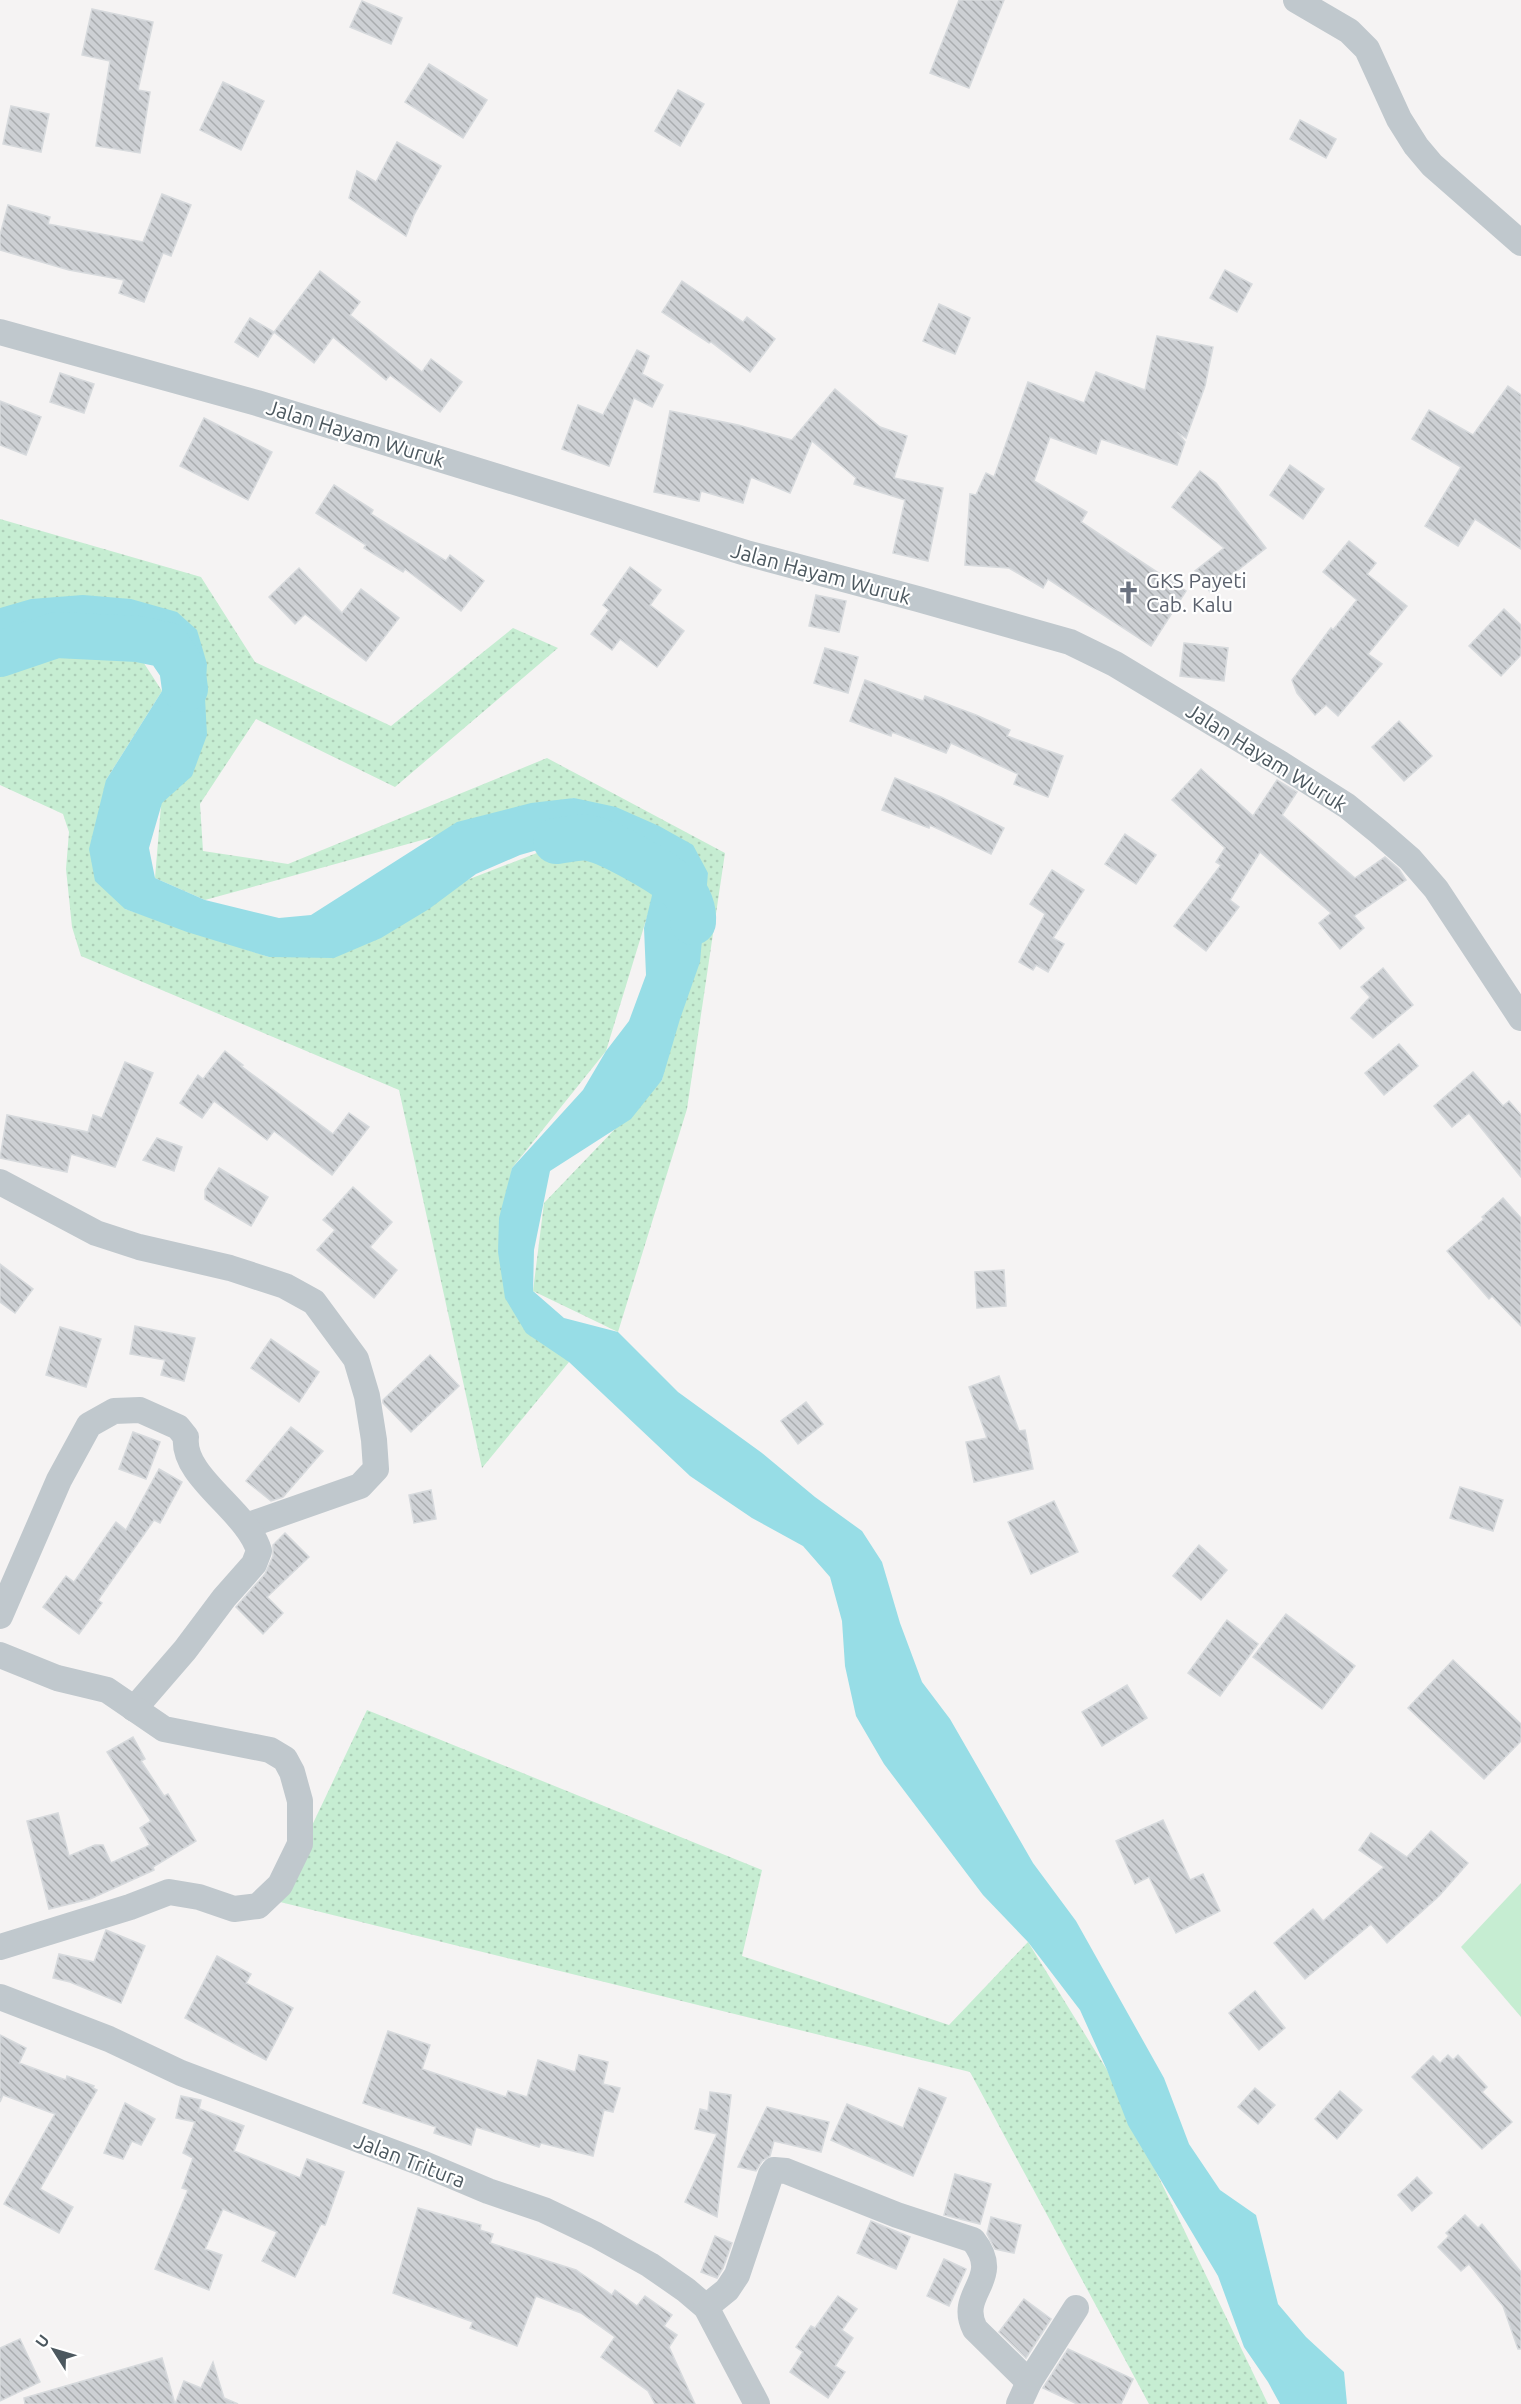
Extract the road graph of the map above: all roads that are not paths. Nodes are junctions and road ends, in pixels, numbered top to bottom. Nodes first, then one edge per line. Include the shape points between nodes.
1 (1296, 0) edge
2 (1521, 243) edge
3 (0, 332) edge
4 (1521, 1018) edge
5 (0, 1182) edge
6 (246, 1526) junction
7 (0, 1616) edge
8 (0, 1655) edge
9 (134, 1709) junction
10 (0, 1947) edge
11 (0, 1996) edge
12 (706, 2307) junction
13 (1076, 2308) dead end
14 (1024, 2393) edge
15 (757, 2404) edge

1 - 2 street via 1349,31 1367,49 1416,146 1432,165
3 - 4 street, Jalan Hayam Wuruk via 257,403 746,553 1070,642 1115,664 1271,758 1347,806 1379,832 1436,889
5 - 6 street via 96,1233 285,1286 314,1302 356,1359 367,1396 376,1469 360,1486
6 - 7 street via 197,1470 178,1426 140,1410 114,1411 89,1425 59,1480
6 - 9 street via 260,1551 254,1564
8 - 9 street via 57,1678 107,1690
9 - 10 street via 164,1729 270,1750 285,1760 300,1801 300,1844 280,1885 258,1906 234,1909 169,1892
11 - 12 street, Jalan Tritura via 109,2039 181,2073 544,2210 650,2265
12 - 14 street via 727,2290 737,2275 771,2174 774,2170 786,2171 973,2240 986,2266 969,2309 970,2318
12 - 15 street, Jalan Tritura
13 - 14 street

